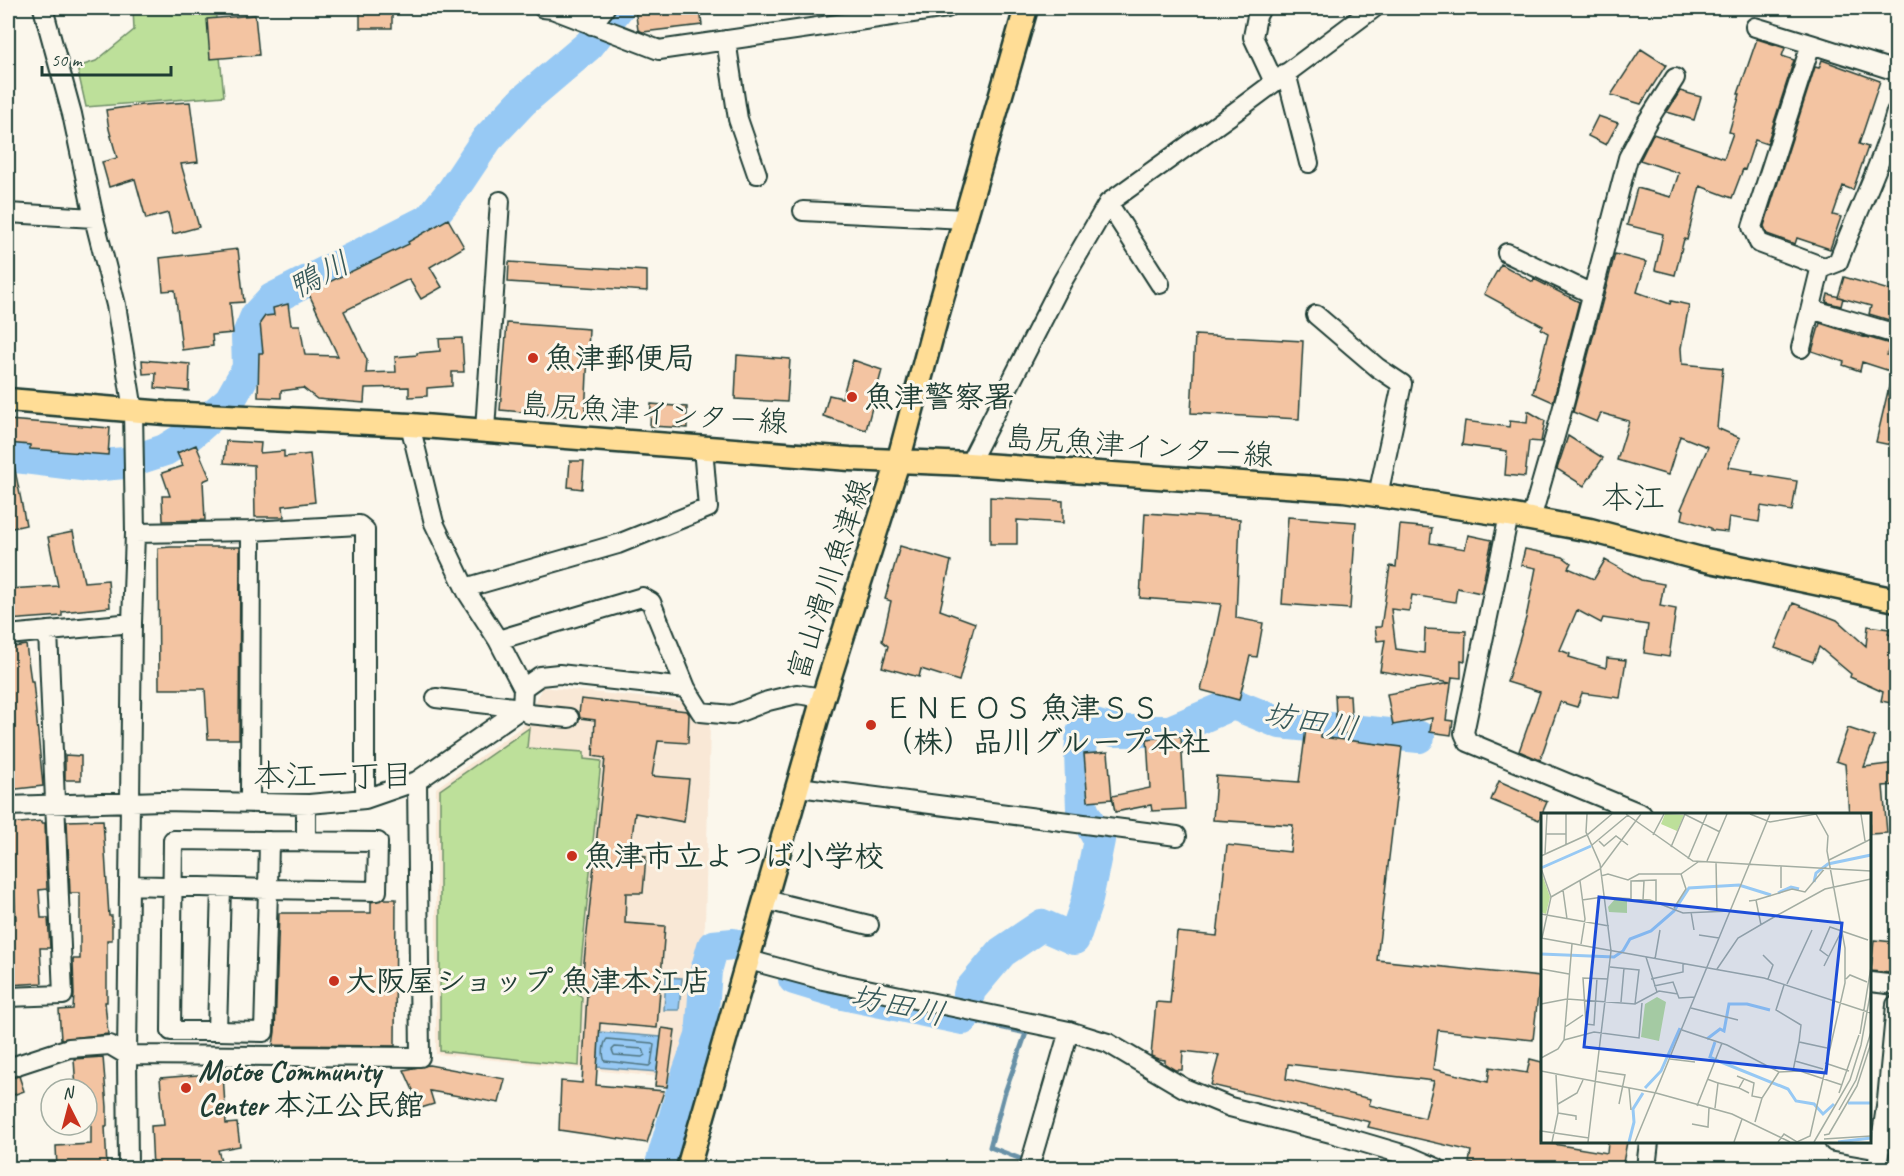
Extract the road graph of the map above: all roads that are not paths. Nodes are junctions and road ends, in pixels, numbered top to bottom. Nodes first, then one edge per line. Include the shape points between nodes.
1 (43, 8) edge
2 (543, 8) edge
3 (605, 8) edge
4 (947, 8) edge
5 (1026, 8) edge
6 (1261, 8) edge
7 (1374, 8) edge
8 (927, 9) edge
9 (592, 25) junction
10 (1755, 27) dead end
11 (726, 40) junction
12 (1811, 44) junction
13 (1896, 71) edge
14 (1280, 78) junction
15 (1675, 78) dead end
16 (1896, 112) edge
17 (1309, 163) dead end
18 (757, 174) dead end
19 (500, 201) dead end
20 (1108, 203) junction
21 (803, 211) dead end
22 (8, 213) edge
23 (94, 218) junction
24 (965, 219) junction
25 (1507, 253) dead end
26 (1821, 266) junction
27 (1160, 284) dead end
28 (1592, 294) junction
29 (1810, 309) junction
30 (1316, 315) dead end
31 (1896, 334) edge
32 (1801, 348) dead end
33 (8, 400) edge
34 (133, 410) junction
35 (410, 425) junction
36 (485, 430) junction
37 (703, 447) junction
38 (898, 462) junction
39 (969, 464) junction
40 (1378, 495) junction
41 (1520, 517) junction
42 (251, 531) junction
43 (135, 533) junction
44 (465, 588) junction
45 (1896, 600) edge
46 (132, 623) junction
47 (48, 631) junction
48 (8, 635) edge
49 (498, 640) junction
50 (523, 688) junction
51 (686, 688) junction
52 (436, 698) dead end
53 (823, 698) junction
54 (522, 708) junction
55 (569, 718) dead end
56 (417, 781) junction
57 (799, 787) junction
58 (365, 800) junction
59 (130, 802) junction
60 (250, 803) junction
61 (56, 804) junction
62 (306, 804) junction
63 (8, 806) edge
64 (1640, 813) edge
65 (1177, 836) dead end
66 (269, 841) junction
67 (306, 842) junction
68 (129, 885) junction
69 (172, 886) junction
70 (221, 888) junction
71 (268, 889) junction
72 (766, 900) junction
73 (869, 925) dead end
74 (749, 960) junction
75 (1871, 982) edge
76 (1896, 985) edge
77 (8, 997) edge
78 (1896, 1005) edge
79 (1069, 1031) junction
80 (217, 1032) junction
81 (128, 1055) junction
82 (8, 1068) edge
83 (1892, 1101) edge
84 (1649, 1143) edge
85 (1840, 1143) edge
86 (1880, 1150) junction
87 (128, 1168) edge
88 (688, 1168) edge
89 (1029, 1168) edge
90 (1437, 1168) edge
91 (1646, 1168) edge
92 (1876, 1168) edge

1 - 23 street via 72,114
2 - 9 street
3 - 9 street
4 - 8 street
5 - 24 main road, 富山滑川魚津線
6 - 14 street via 1253,37
7 - 14 street
8 - 11 street
9 - 11 street via 659,50
10 - 12 street
11 - 18 street via 738,118
12 - 13 street
12 - 26 street via 1752,227 1759,243
14 - 17 street
14 - 20 street
15 - 28 street via 1628,158
16 - 26 street via 1868,195 1838,262
19 - 36 street
20 - 27 street
20 - 39 street via 1062,282
21 - 24 street
22 - 23 street
23 - 34 street via 116,305
24 - 38 main road, 富山滑川魚津線
25 - 28 street
26 - 29 street
28 - 41 street via 1559,422
29 - 31 street
29 - 32 street
30 - 40 street via 1402,384
33 - 34 main road, 島尻魚津インター線
34 - 35 main road, 島尻魚津インター線
34 - 43 street
35 - 36 main road, 島尻魚津インター線
35 - 44 street via 434,523
36 - 37 main road, 島尻魚津インター線
37 - 38 main road, 島尻魚津インター線
37 - 44 street via 708,508 618,544
38 - 39 main road, 島尻魚津インター線
38 - 53 main road, 富山滑川魚津線
39 - 40 main road, 島尻魚津インター線
40 - 41 main road, 島尻魚津インター線
41 - 45 main road, 島尻魚津インター線
41 - 64 street via 1464,733 1468,742
42 - 43 street
42 - 58 street via 359,525 365,530
42 - 60 street
43 - 46 street
44 - 49 street
46 - 47 street
46 - 59 street
47 - 48 street
47 - 61 street
49 - 50 street
49 - 51 street via 642,597 651,602
50 - 51 street via 540,676 559,674
50 - 54 street
51 - 53 street via 701,712 732,715 797,694
52 - 54 street
53 - 57 main road, 富山滑川魚津線
54 - 55 street via 529,714
54 - 56 street
56 - 58 street
56 - 81 street via 420,1057
57 - 65 street
57 - 72 main road, 富山滑川魚津線
58 - 62 street
59 - 60 street
59 - 61 street
59 - 68 street
60 - 62 street
61 - 63 street
61 - 77 street via 63,995
62 - 67 street
66 - 67 street
66 - 69 street via 173,840
66 - 71 street
67 - 71 street via 378,842 377,891
68 - 69 street
68 - 81 street
69 - 70 street
69 - 80 street via 171,1030
70 - 71 street
70 - 80 street
71 - 80 street via 264,1032
72 - 73 street
72 - 74 main road, 富山滑川魚津線
74 - 79 street via 823,980
74 - 88 main road, 富山滑川魚津線
75 - 76 street
78 - 83 street
79 - 89 street
79 - 90 street via 1108,1042 1184,1088 1230,1107 1342,1136
81 - 82 street via 110,1045 69,1048
81 - 87 street
83 - 86 street
84 - 91 street
85 - 86 street
86 - 92 street

